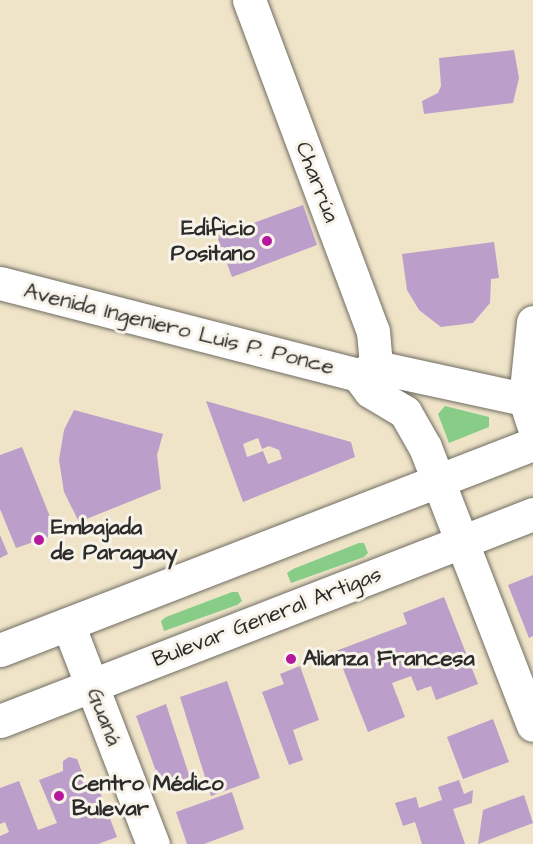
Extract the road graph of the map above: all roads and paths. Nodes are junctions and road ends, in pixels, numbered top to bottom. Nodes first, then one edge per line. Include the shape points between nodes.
1 (249, 0) edge
2 (0, 284) edge
3 (533, 322) edge
4 (367, 371) junction
5 (530, 408) edge
6 (533, 444) edge
7 (438, 481) junction
8 (533, 514) edge
9 (461, 541) junction
10 (68, 624) junction
11 (0, 650) edge
12 (92, 685) junction
13 (0, 721) edge
14 (533, 725) edge
15 (153, 844) edge

1 - 4 street, Charrúa via 373,330
2 - 4 street, Avenida Ingeniero Luis P. Ponce
3 - 5 street
4 - 5 street, Avenida Ingeniero Luis P. Ponce
4 - 7 street, Avenida Ingeniero Luis P. Ponce via 370,391 405,412
6 - 7 street
7 - 9 street
7 - 10 street
8 - 9 street, Bulevar General Artigas
9 - 12 street, Bulevar General Artigas
9 - 14 street
10 - 11 street
10 - 12 street, Guaná
12 - 13 street, Bulevar General Artigas
12 - 15 street, Guaná

